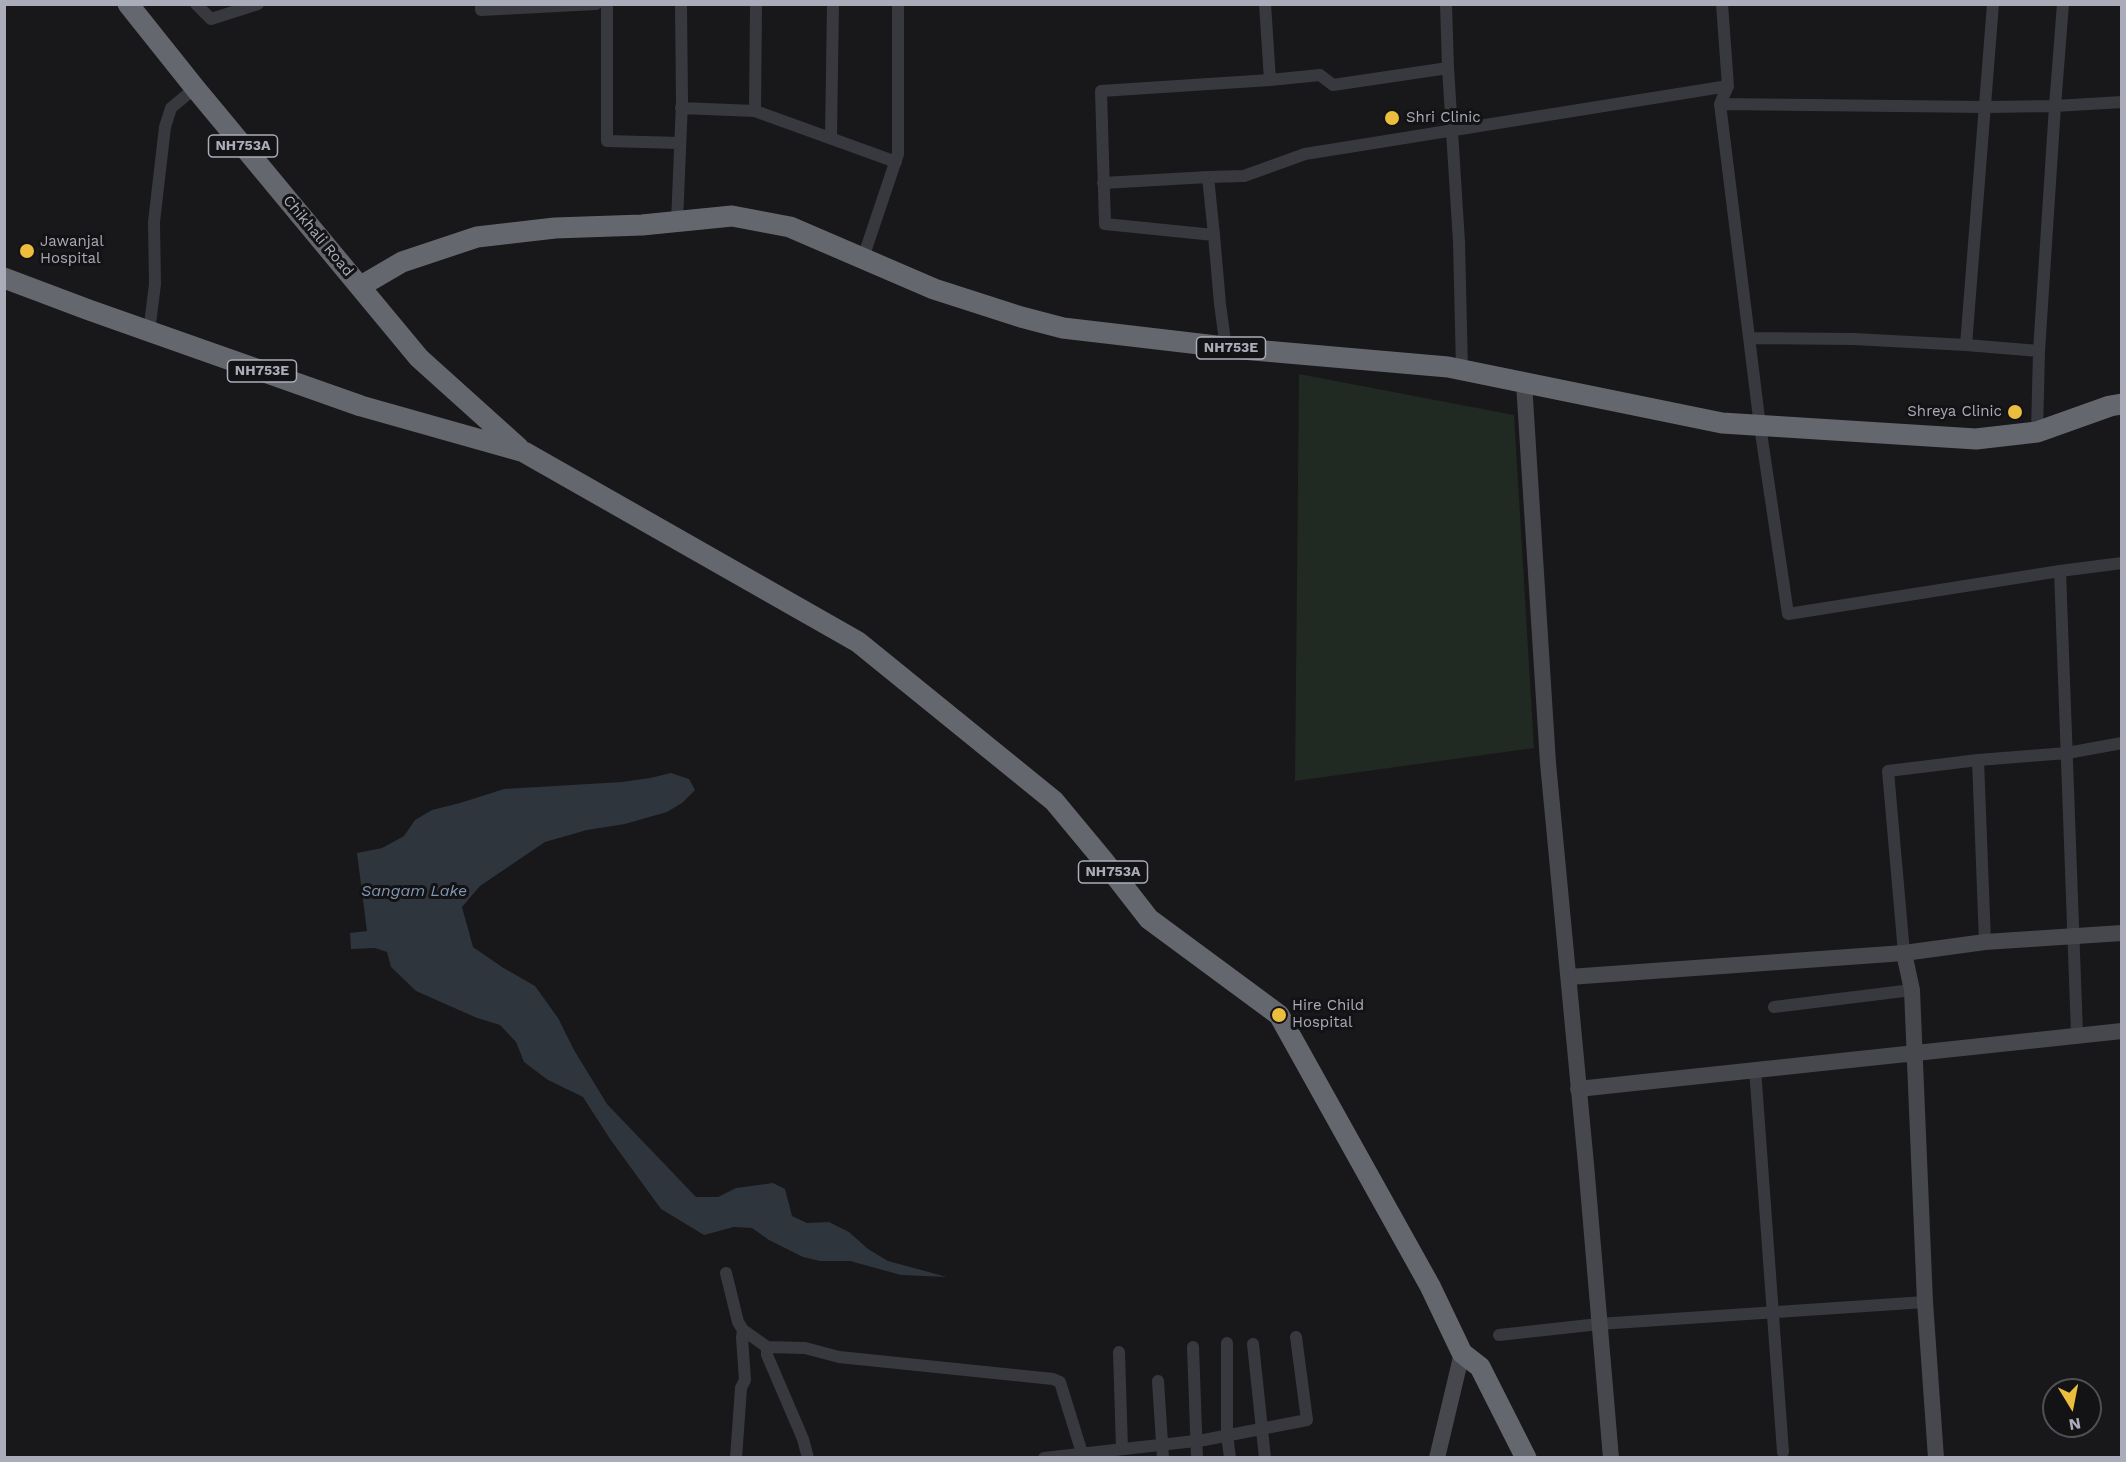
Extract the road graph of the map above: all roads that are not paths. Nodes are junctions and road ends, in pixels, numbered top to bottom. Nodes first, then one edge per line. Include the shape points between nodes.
1 (128, 4) edge
2 (196, 4) edge
3 (258, 4) edge
4 (481, 4) edge
5 (596, 4) edge
6 (607, 4) edge
7 (681, 4) edge
8 (756, 4) edge
9 (833, 4) edge
10 (898, 4) edge
11 (1264, 4) edge
12 (1446, 4) edge
13 (1722, 4) edge
14 (1993, 4) edge
15 (2063, 4) edge
16 (1448, 68) junction
17 (1270, 80) junction
18 (1728, 86) junction
19 (195, 88) junction
20 (2121, 102) edge
21 (1720, 104) junction
22 (2055, 106) junction
23 (1986, 107) junction
24 (681, 108) junction
25 (755, 111) junction
26 (1452, 130) junction
27 (831, 138) junction
28 (680, 143) junction
29 (896, 162) junction
30 (1208, 177) junction
31 (1103, 183) junction
32 (677, 222) junction
33 (1214, 235) junction
34 (863, 258) junction
35 (4, 278) edge
36 (361, 286) junction
37 (149, 332) junction
38 (1749, 338) junction
39 (1966, 345) junction
40 (1226, 348) junction
41 (2039, 351) junction
42 (1462, 370) junction
43 (1524, 383) junction
44 (2121, 404) edge
45 (1760, 426) junction
46 (2037, 432) junction
47 (524, 452) junction
48 (2121, 563) edge
49 (2060, 571) junction
50 (2121, 743) edge
51 (2067, 753) junction
52 (1978, 760) junction
53 (2121, 933) edge
54 (2075, 937) junction
55 (1985, 942) junction
56 (1904, 953) junction
57 (1569, 977) junction
58 (1912, 990) junction
59 (1774, 1007) dead end
60 (2121, 1031) edge
61 (2077, 1034) junction
62 (1916, 1054) junction
63 (1755, 1069) junction
64 (1578, 1089) junction
65 (726, 1273) dead end
66 (1925, 1302) junction
67 (1773, 1313) junction
68 (1599, 1324) junction
69 (743, 1330) junction
70 (1499, 1335) dead end
71 (1296, 1337) dead end
72 (1227, 1343) dead end
73 (1253, 1344) dead end
74 (766, 1347) junction
75 (1193, 1347) dead end
76 (1119, 1352) dead end
77 (1462, 1353) junction
78 (1158, 1381) dead end
79 (1262, 1428) junction
80 (1227, 1435) junction
81 (1195, 1441) junction
82 (1122, 1449) junction
83 (1162, 1451) edge
84 (1783, 1452) dead end
85 (1082, 1453) junction
86 (736, 1458) edge
87 (808, 1458) edge
88 (1044, 1458) edge
89 (1197, 1458) edge
90 (1230, 1458) edge
91 (1265, 1458) edge
92 (1437, 1458) edge
93 (1526, 1458) edge
94 (1611, 1458) edge
95 (1936, 1458) edge

1 - 19 highway, Chikhali Road / NH753A
2 - 3 street via 211,19
4 - 5 street via 481,10
6 - 28 street via 607,141
7 - 24 street
8 - 25 street
9 - 27 street
10 - 29 street
11 - 17 street
12 - 16 street
13 - 18 street
14 - 23 street
15 - 22 street
16 - 17 street via 1333,85 1320,75
16 - 26 street
17 - 31 street via 1101,91
18 - 21 street
18 - 26 street
19 - 36 highway, Chikhali Road / NH753A
19 - 37 street via 171,108 165,128 154,222 155,284
20 - 22 street
21 - 23 street
21 - 38 street
22 - 23 street
22 - 41 street
23 - 39 street
24 - 25 street
24 - 28 street
25 - 27 street
26 - 30 street via 1305,154 1244,176
26 - 42 street
27 - 29 street
28 - 32 street
29 - 34 street
30 - 31 street
30 - 33 street
31 - 33 street via 1105,224
32 - 34 highway, NH753E via 732,216 790,227
32 - 36 highway, NH753E via 555,228 477,237 402,262
33 - 40 street
34 - 40 highway, NH753E via 934,289 1063,328
35 - 37 highway, NH753E
36 - 47 highway, Chikhali Road / NH753A via 419,358
37 - 47 highway, NH753E via 361,406
38 - 39 street
38 - 45 street
39 - 41 street
40 - 42 highway, NH753E
41 - 46 street
42 - 43 highway, NH753E
43 - 45 highway, NH753E via 1722,423
43 - 57 street via 1548,763
44 - 46 highway, NH753E
45 - 46 highway, NH753E via 1976,439
45 - 49 street via 1788,614
47 - 77 highway, NH753A via 858,642 1054,801 1149,919 1279,1016 1430,1286
48 - 49 street
49 - 51 street
50 - 51 street
51 - 52 street
51 - 54 street
52 - 55 street
52 - 56 street via 1888,771
53 - 54 street
54 - 55 street
54 - 61 street
55 - 56 street
56 - 57 street
56 - 58 street
57 - 64 street
58 - 59 street
58 - 62 street
60 - 61 street
61 - 62 street
62 - 63 street
62 - 66 street
63 - 64 street
63 - 67 street
64 - 68 street
65 - 69 street
66 - 67 street
66 - 95 street
67 - 68 street
67 - 84 street
68 - 70 street
68 - 94 street
69 - 74 street
69 - 86 street via 745,1380 741,1388
71 - 79 street via 1307,1420
72 - 80 street
73 - 79 street
74 - 85 street via 805,1348 839,1357 1053,1379 1060,1382
74 - 87 street
75 - 81 street
76 - 82 street
77 - 92 street
77 - 93 highway, NH753A via 1480,1367
78 - 83 street
79 - 80 street
79 - 91 street
80 - 81 street
80 - 90 street
81 - 83 street
81 - 89 street
82 - 83 street
82 - 85 street
85 - 88 street

